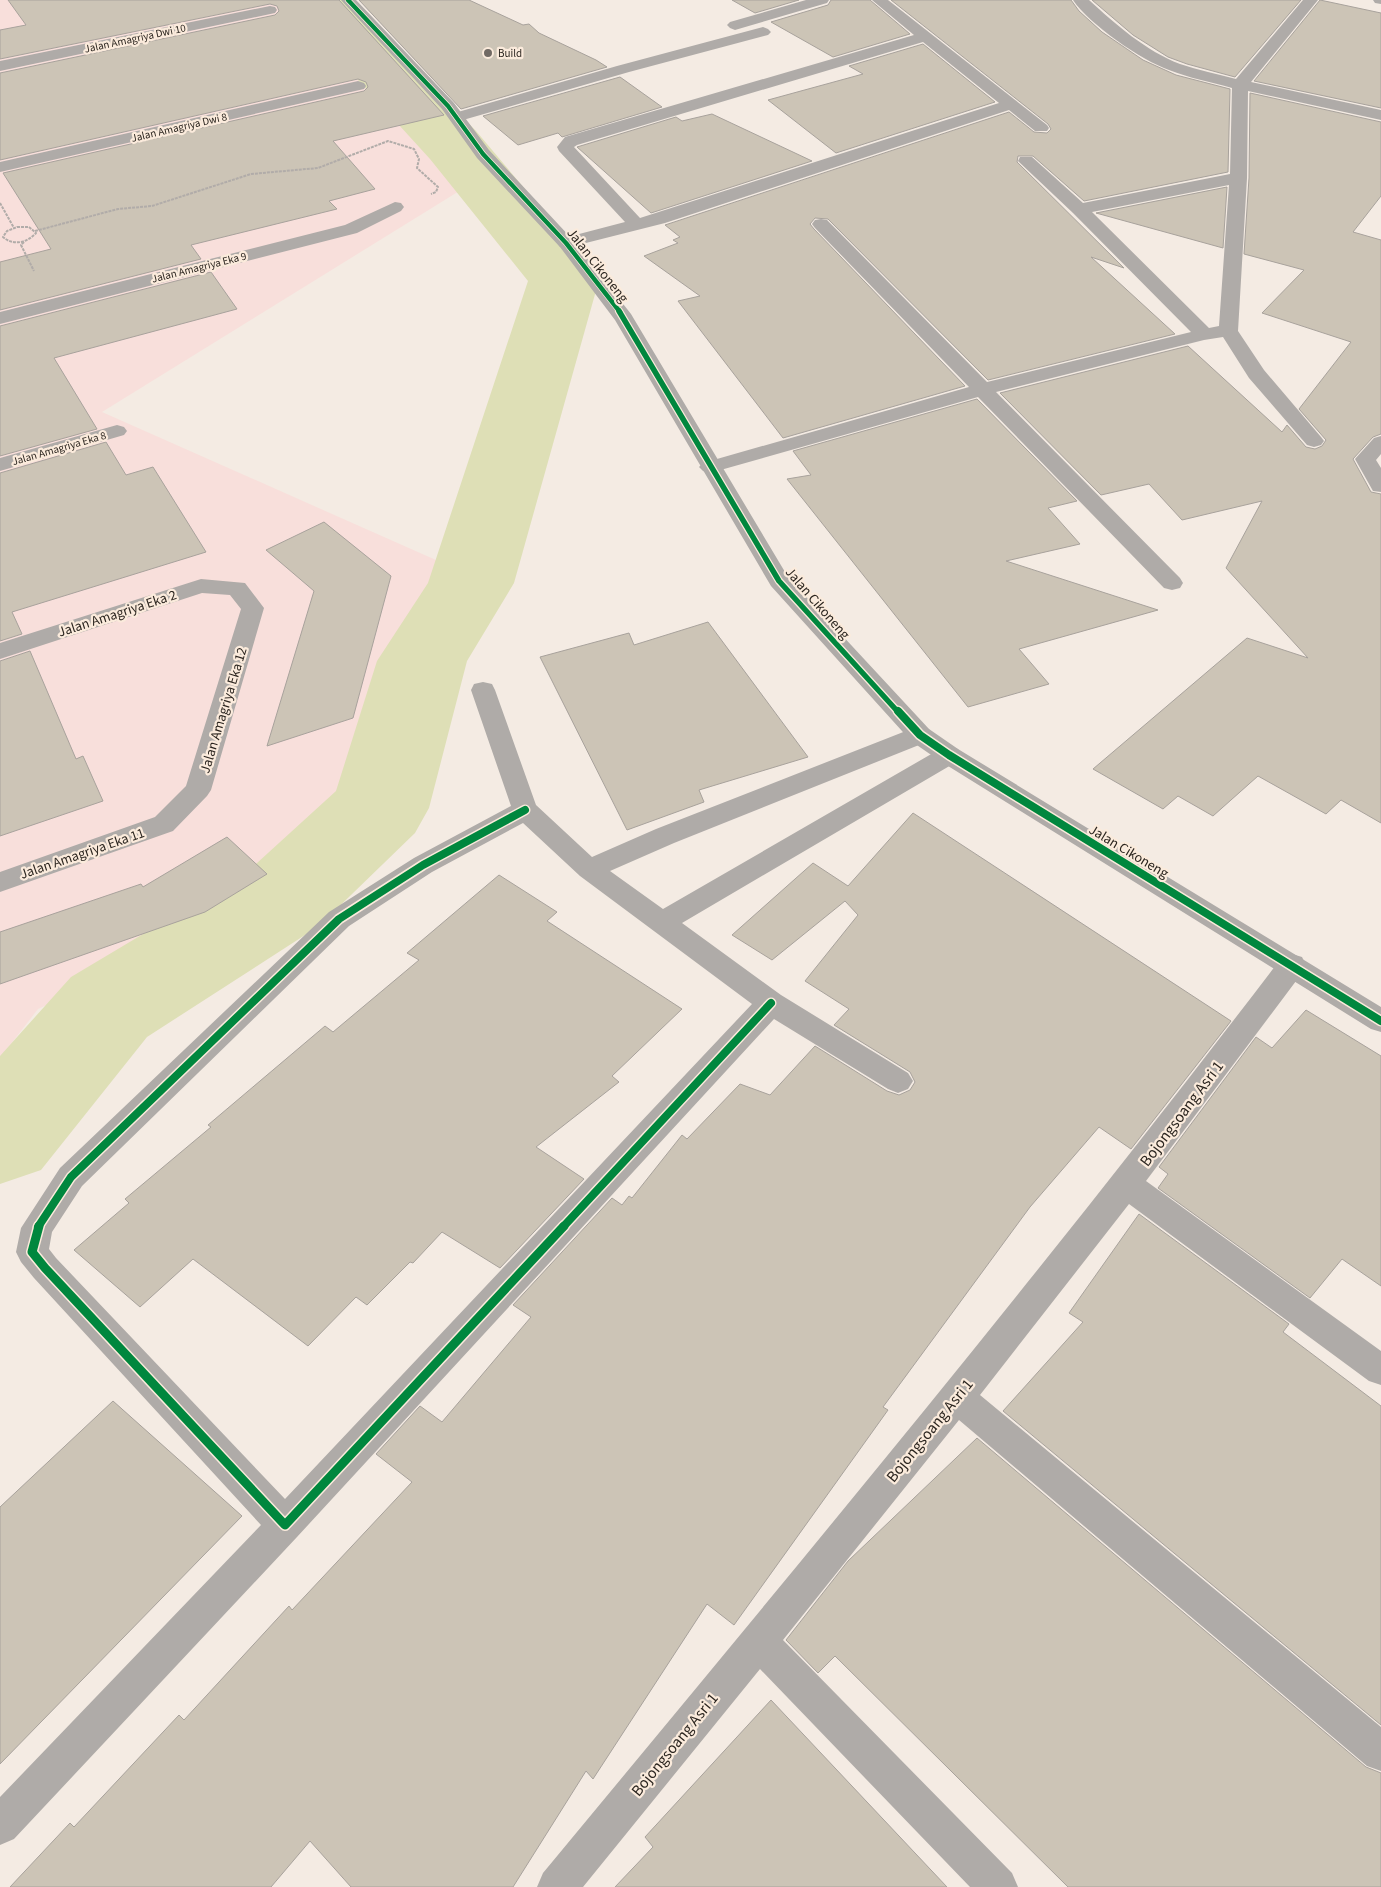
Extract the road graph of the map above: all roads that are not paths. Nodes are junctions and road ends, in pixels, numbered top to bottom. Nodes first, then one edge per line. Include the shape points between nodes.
1 (348, 0) edge
2 (822, 0) edge
3 (879, 0) edge
4 (1080, 0) edge
5 (1311, 0) edge
6 (270, 10) dead end
7 (712, 30) dead end
8 (763, 32) dead end
9 (925, 37) junction
10 (0, 66) edge
11 (1240, 85) junction
12 (358, 86) dead end
13 (1011, 104) junction
14 (1381, 115) edge
15 (457, 117) junction
16 (1041, 128) dead end
17 (1026, 161) dead end
18 (0, 167) edge
19 (1238, 178) junction
20 (395, 207) road end
21 (1079, 209) junction
22 (821, 224) dead end
23 (636, 225) junction
24 (566, 243) junction
25 (0, 318) edge
26 (1228, 331) junction
27 (1204, 334) junction
28 (983, 389) junction
29 (117, 432) dead end
30 (1314, 442) dead end
31 (1381, 442) edge
32 (0, 465) edge
33 (710, 467) junction
34 (1381, 486) edge
35 (1172, 583) dead end
36 (236, 588) joint
37 (0, 651) edge
38 (483, 690) dead end
39 (920, 735) junction
40 (949, 755) junction
41 (525, 810) junction
42 (164, 824) joint
43 (589, 869) junction
44 (0, 882) edge
45 (662, 922) junction
46 (1292, 965) junction
47 (771, 1002) junction
48 (1381, 1021) edge
49 (898, 1081) dead end
50 (1127, 1185) junction
51 (1381, 1370) edge
52 (956, 1396) junction
53 (286, 1525) junction
54 (758, 1641) junction
55 (1381, 1752) edge
56 (0, 1825) edge
57 (557, 1887) edge
58 (998, 1887) edge

1 - 15 street, Jalan Cikoneng
2 - 7 street
3 - 9 street
4 - 11 street via 1142,50 1174,67
5 - 11 street
6 - 10 street, Jalan Amagriya Dwi 10
8 - 15 street
9 - 13 street
9 - 23 street via 567,143 566,147
11 - 14 street
11 - 19 street
12 - 18 street, Jalan Amagriya Dwi 8
13 - 16 street
13 - 23 street
15 - 24 street, Jalan Cikoneng via 483,154
17 - 21 street
19 - 21 street
19 - 26 street
20 - 25 street, Jalan Amagriya Eka 9 via 351,229
21 - 27 street
22 - 28 street
23 - 24 street
24 - 33 street, Jalan Cikoneng via 624,318
26 - 27 street
26 - 30 street via 1256,374
27 - 28 street
28 - 33 street
28 - 35 street
29 - 32 street, Jalan Amagriya Eka 8
31 - 34 street via 1365,459
33 - 39 street, Jalan Cikoneng via 779,581
36 - 37 street, Jalan Amagriya Eka 2 via 201,586
36 - 42 street, Jalan Amagriya Eka 12 via 253,608 198,790
38 - 41 street
39 - 40 street, Jalan Cikoneng
39 - 43 street
40 - 45 street
40 - 46 street, Jalan Cikoneng
41 - 43 street
41 - 53 street via 423,865 339,919 71,1177 37,1228 32,1252 45,1268
42 - 44 street, Jalan Amagriya Eka 11
43 - 45 street
45 - 47 street
46 - 48 street, Jalan Cikoneng
46 - 50 street, Bojongsoang Asri 1
47 - 49 street
47 - 53 street
50 - 51 street
50 - 52 street, Bojongsoang Asri 1
52 - 54 street, Bojongsoang Asri 1
52 - 55 street
53 - 56 street
54 - 57 street, Bojongsoang Asri 1
54 - 58 street

